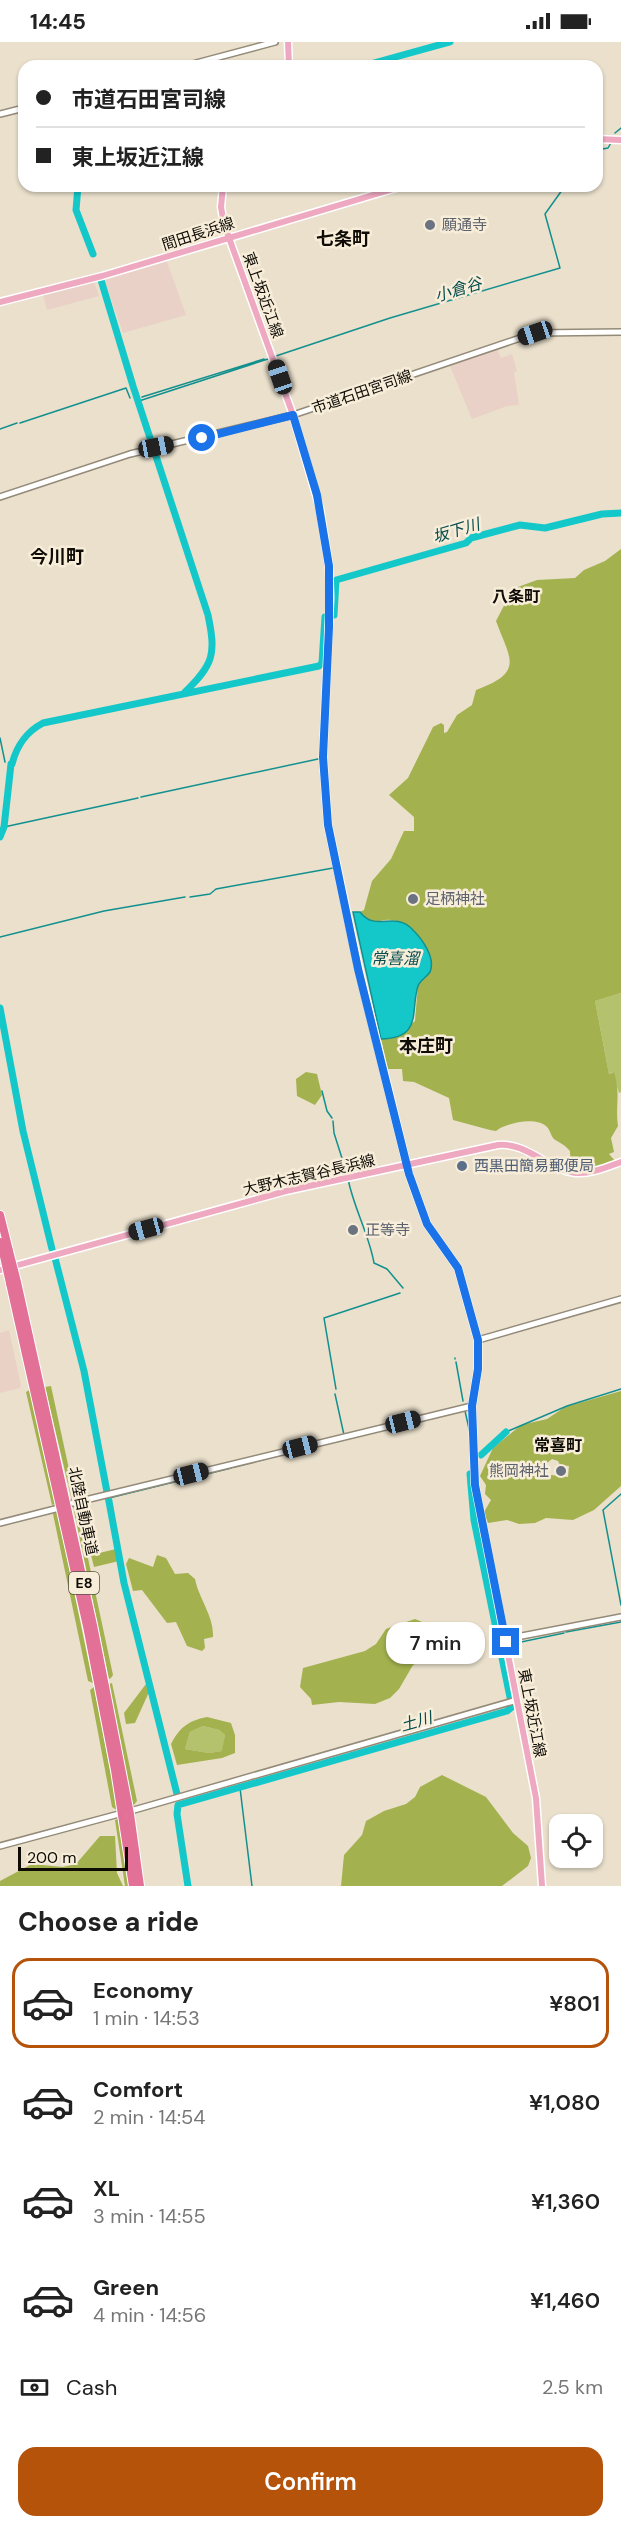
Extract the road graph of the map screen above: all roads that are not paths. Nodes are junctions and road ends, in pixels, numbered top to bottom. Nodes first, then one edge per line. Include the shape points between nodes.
1 (275, 42) edge
2 (288, 42) edge
3 (208, 60) edge
4 (289, 60) edge
5 (18, 110) edge
6 (0, 114) edge
7 (603, 139) edge
8 (621, 140) edge
9 (222, 192) edge
10 (383, 192) edge
11 (229, 237) junction
12 (0, 302) edge
13 (621, 332) edge
14 (293, 415) junction
15 (0, 497) edge
16 (621, 1162) edge
17 (407, 1166) junction
18 (0, 1215) edge
19 (0, 1242) edge
20 (6, 1252) junction
21 (0, 1270) edge
22 (14, 1283) junction
23 (621, 1299) edge
24 (478, 1340) junction
25 (472, 1406) junction
26 (73, 1503) dead end
27 (59, 1508) dead end
28 (0, 1523) edge
29 (621, 1617) edge
30 (506, 1642) junction
31 (513, 1702) junction
32 (134, 1810) dead end
33 (118, 1814) dead end
34 (0, 1846) edge
35 (133, 1886) edge
36 (140, 1886) edge
37 (542, 1886) edge

1 - 3 street
2 - 4 main road
5 - 6 street
7 - 8 main road
9 - 11 main road, 東上坂近江線 via 221,207
10 - 11 main road, 間田長浜線
11 - 12 main road, 間田長浜線
11 - 14 main road, 東上坂近江線
13 - 14 street, 市道石田宮司線 via 535,333
14 - 15 street, 市道石田宮司線 via 153,447
14 - 17 main road, 東上坂近江線 via 317,495 329,566 323,757 328,825 358,969
16 - 17 main road, 大野木志賀谷長浜線 via 575,1173 506,1144
17 - 21 main road, 大野木志賀谷長浜線 via 250,1200
17 - 24 main road, 東上坂近江線 via 427,1224 458,1268
18 - 20 highway, 北陸自動車道 / E8
19 - 20 highway, 北陸自動車道 / E8
20 - 22 highway, 北陸自動車道 / E8, bridge
22 - 35 highway, 北陸自動車道 / E8 via 87,1626
22 - 36 highway, 北陸自動車道 / E8 via 91,1614
23 - 24 street
24 - 25 main road, 東上坂近江線
25 - 26 street
25 - 30 main road, 東上坂近江線 via 475,1485
27 - 28 street
29 - 30 street
30 - 31 main road, 東上坂近江線
31 - 32 street
31 - 37 main road, 東上坂近江線 via 536,1798
33 - 34 street

